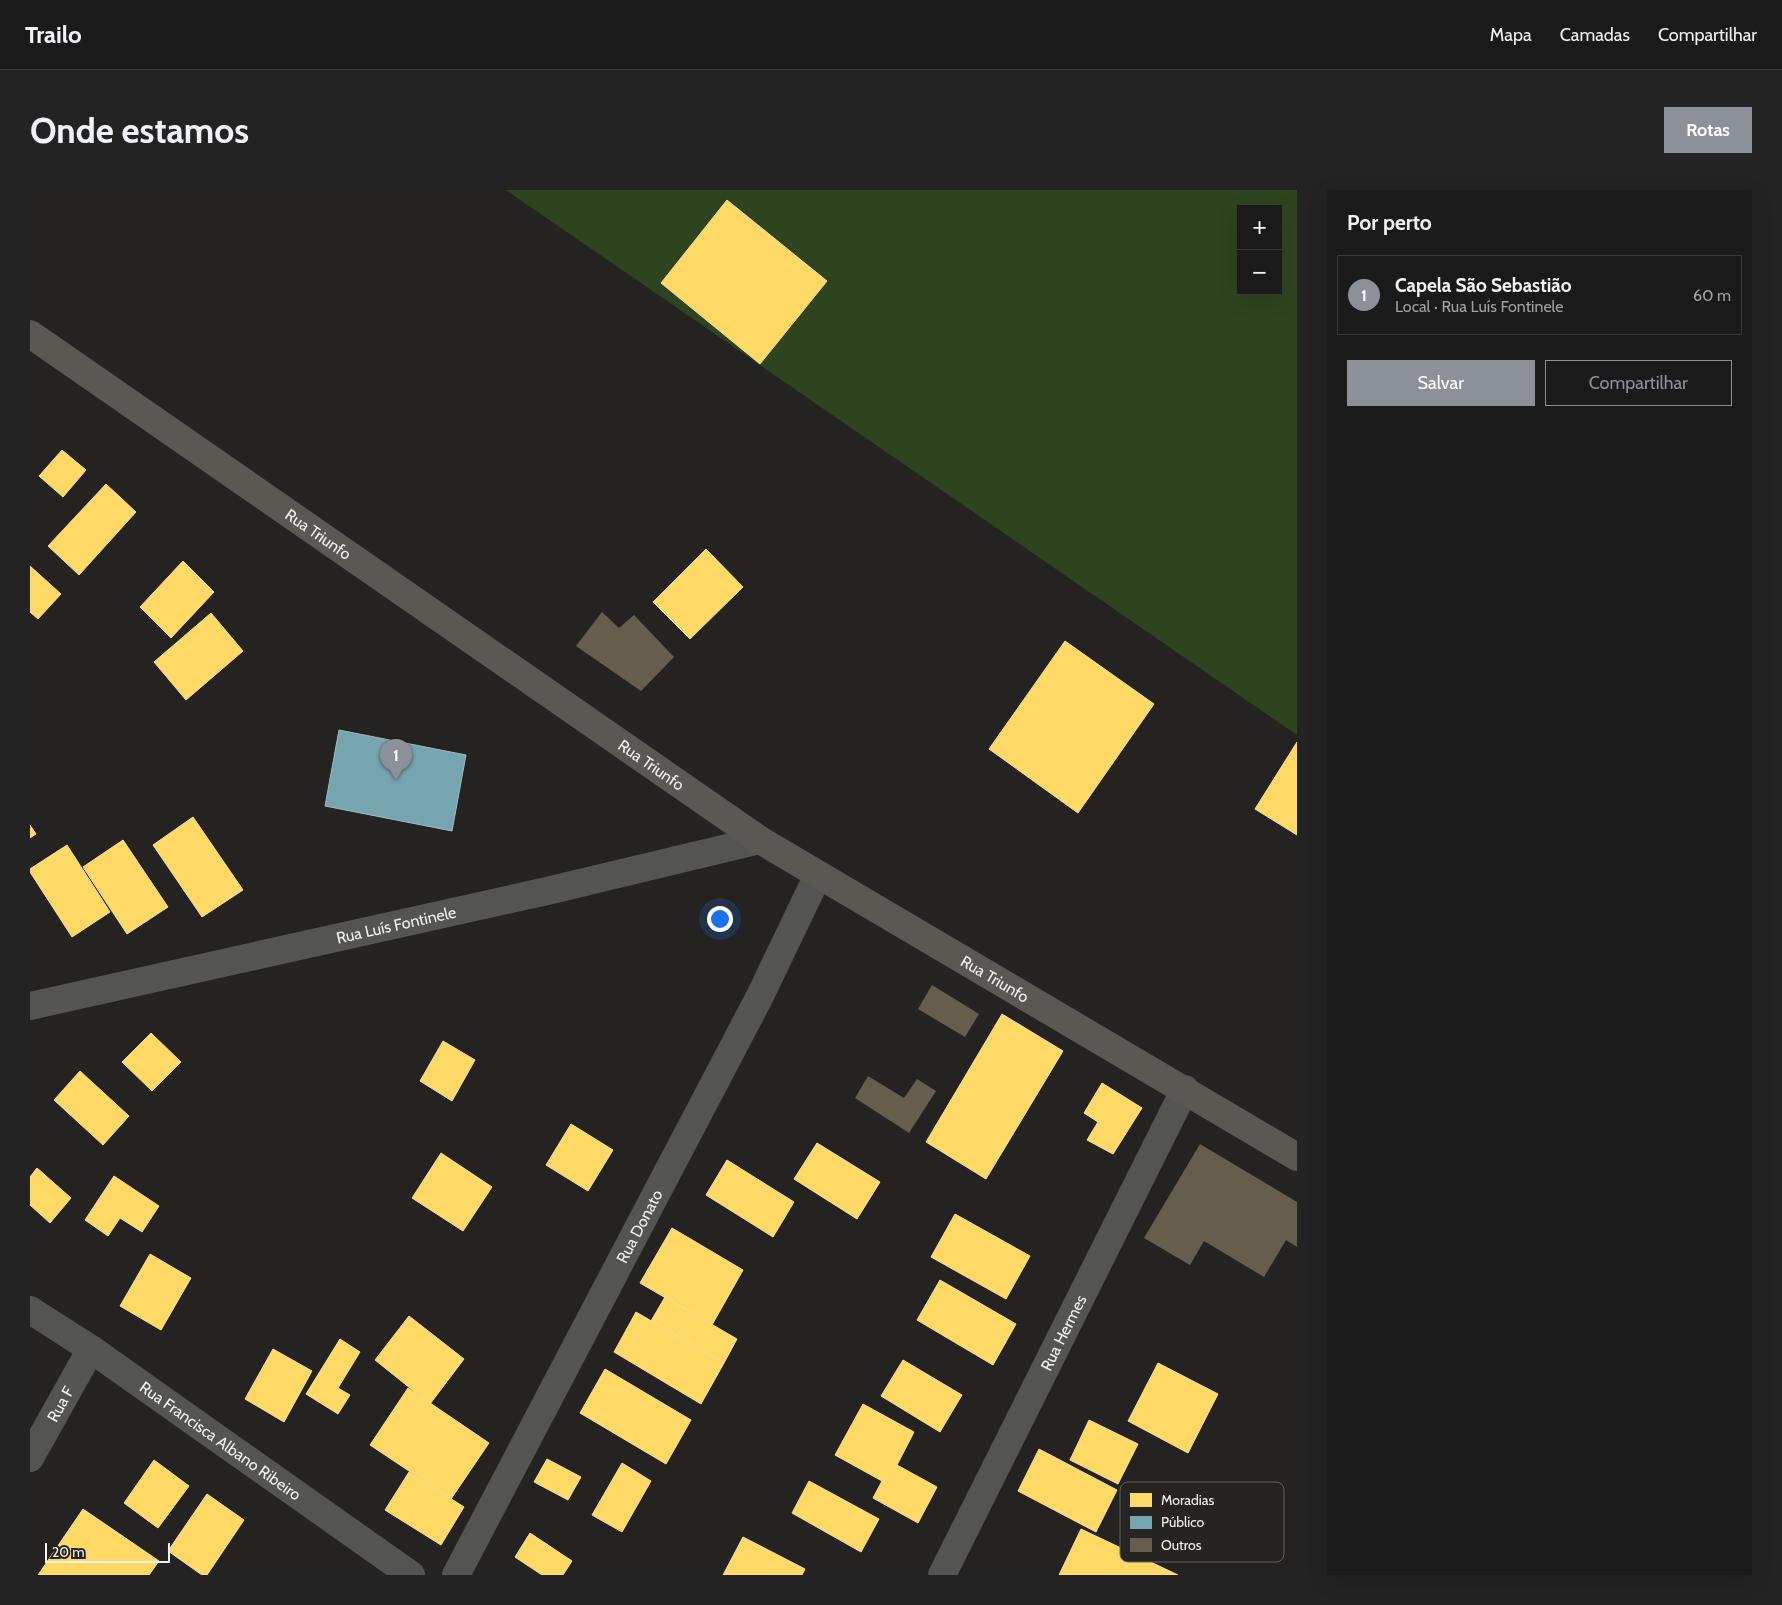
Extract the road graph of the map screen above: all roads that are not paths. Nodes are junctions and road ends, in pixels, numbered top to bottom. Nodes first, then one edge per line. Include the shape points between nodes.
1 (30, 334) edge
2 (760, 840) junction
3 (818, 875) junction
4 (30, 1006) edge
5 (1185, 1089) junction
6 (1297, 1156) edge
7 (30, 1310) edge
8 (91, 1349) junction
9 (30, 1458) edge
10 (410, 1575) edge
11 (456, 1575) edge
12 (942, 1575) edge

1 - 2 street, Rua Triunfo
2 - 3 street, Rua Triunfo
2 - 4 street, Rua Luís Fontinele via 537,894
3 - 5 street, Rua Triunfo
3 - 11 street, Rua Donato via 755,1005
5 - 6 street, Rua Triunfo
5 - 12 street, Rua Hermes
7 - 8 street, Rua Francisca Albano Ribeiro
8 - 9 street, Rua F
8 - 10 street, Rua Francisca Albano Ribeiro

